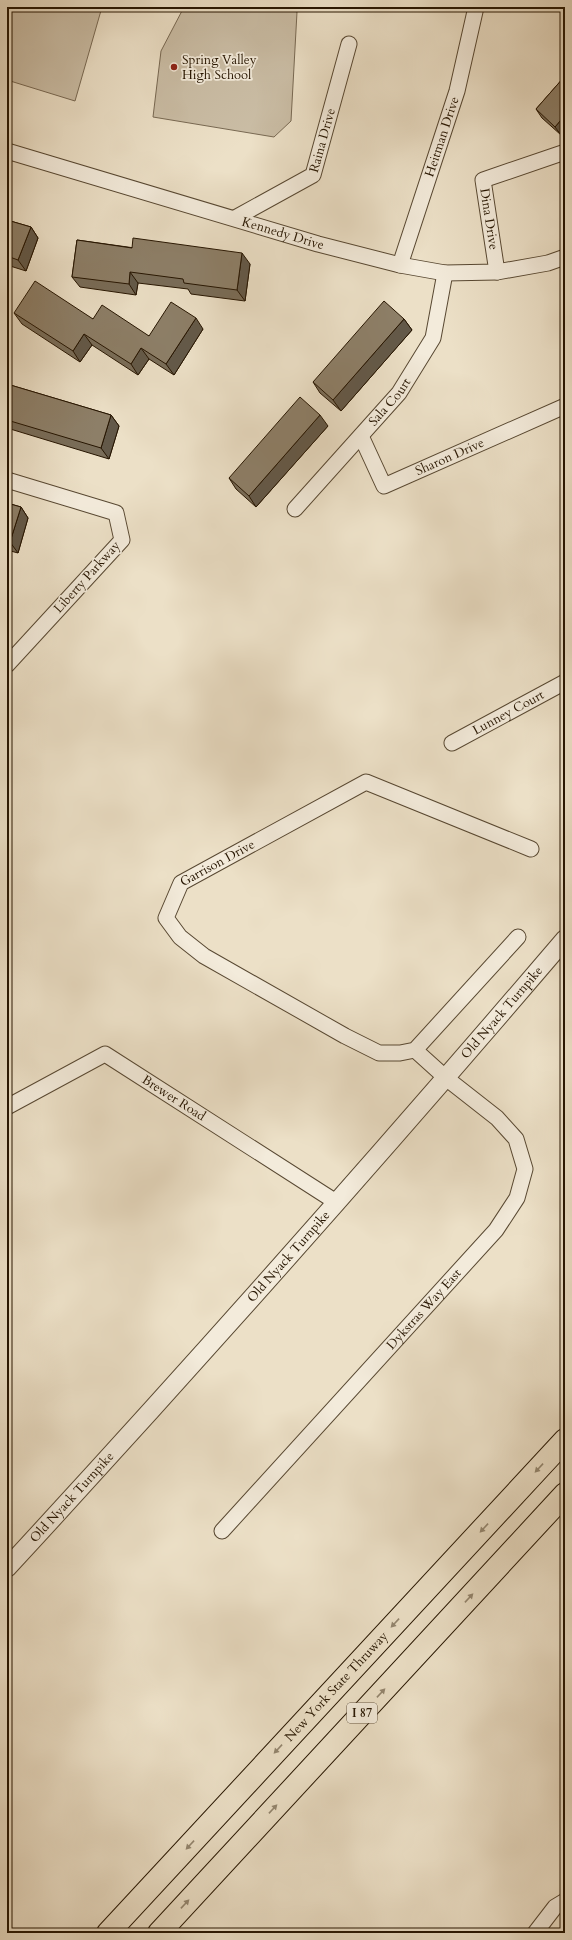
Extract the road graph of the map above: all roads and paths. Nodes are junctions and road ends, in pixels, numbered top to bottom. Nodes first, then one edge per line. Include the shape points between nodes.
1 (476, 7) edge
2 (349, 44) dead end
3 (7, 151) edge
4 (565, 152) edge
5 (235, 218) junction
6 (565, 257) edge
7 (400, 265) junction
8 (497, 272) junction
9 (445, 273) junction
10 (565, 406) edge
11 (361, 436) junction
12 (7, 480) edge
13 (295, 509) dead end
14 (7, 665) edge
15 (565, 682) edge
16 (452, 743) dead end
17 (530, 849) dead end
18 (518, 937) dead end
19 (565, 940) edge
20 (415, 1050) junction
21 (446, 1078) junction
22 (7, 1107) edge
23 (336, 1202) junction
24 (565, 1440) edge
25 (565, 1494) edge
26 (222, 1531) dead end
27 (7, 1568) edge
28 (565, 1902) edge
29 (108, 1933) edge
30 (159, 1933) edge
31 (535, 1933) edge

1 - 7 street, Heitman Drive via 457,91
2 - 5 street, Raina Drive via 313,175
3 - 5 street, Kennedy Drive
4 - 8 street, Dina Drive via 484,180
5 - 7 street, Kennedy Drive via 343,252
6 - 8 street, Kennedy Drive via 548,263
7 - 9 street, Kennedy Drive
8 - 9 street, Kennedy Drive
9 - 11 street, Sala Court via 433,338 398,393
10 - 11 street, Sharon Drive via 384,486
11 - 13 street, Sala Court
12 - 14 street, Liberty Parkway via 116,513 122,540
15 - 16 street, Lunney Court
17 - 20 street, Garrison Drive via 366,782 180,883 166,918 180,937 204,956 379,1053
18 - 20 street
19 - 21 street, Old Nyack Turnpike
20 - 21 street
21 - 23 street, Old Nyack Turnpike
21 - 26 street, Dykstras Way East via 497,1118 516,1139 525,1169 517,1198 496,1230
22 - 23 street, Brewer Road via 105,1054
23 - 27 street, Old Nyack Turnpike
24 -> 29 highway, New York State Thruway / I 87
30 -> 25 highway, I 87
28 - 31 street via 555,1907

